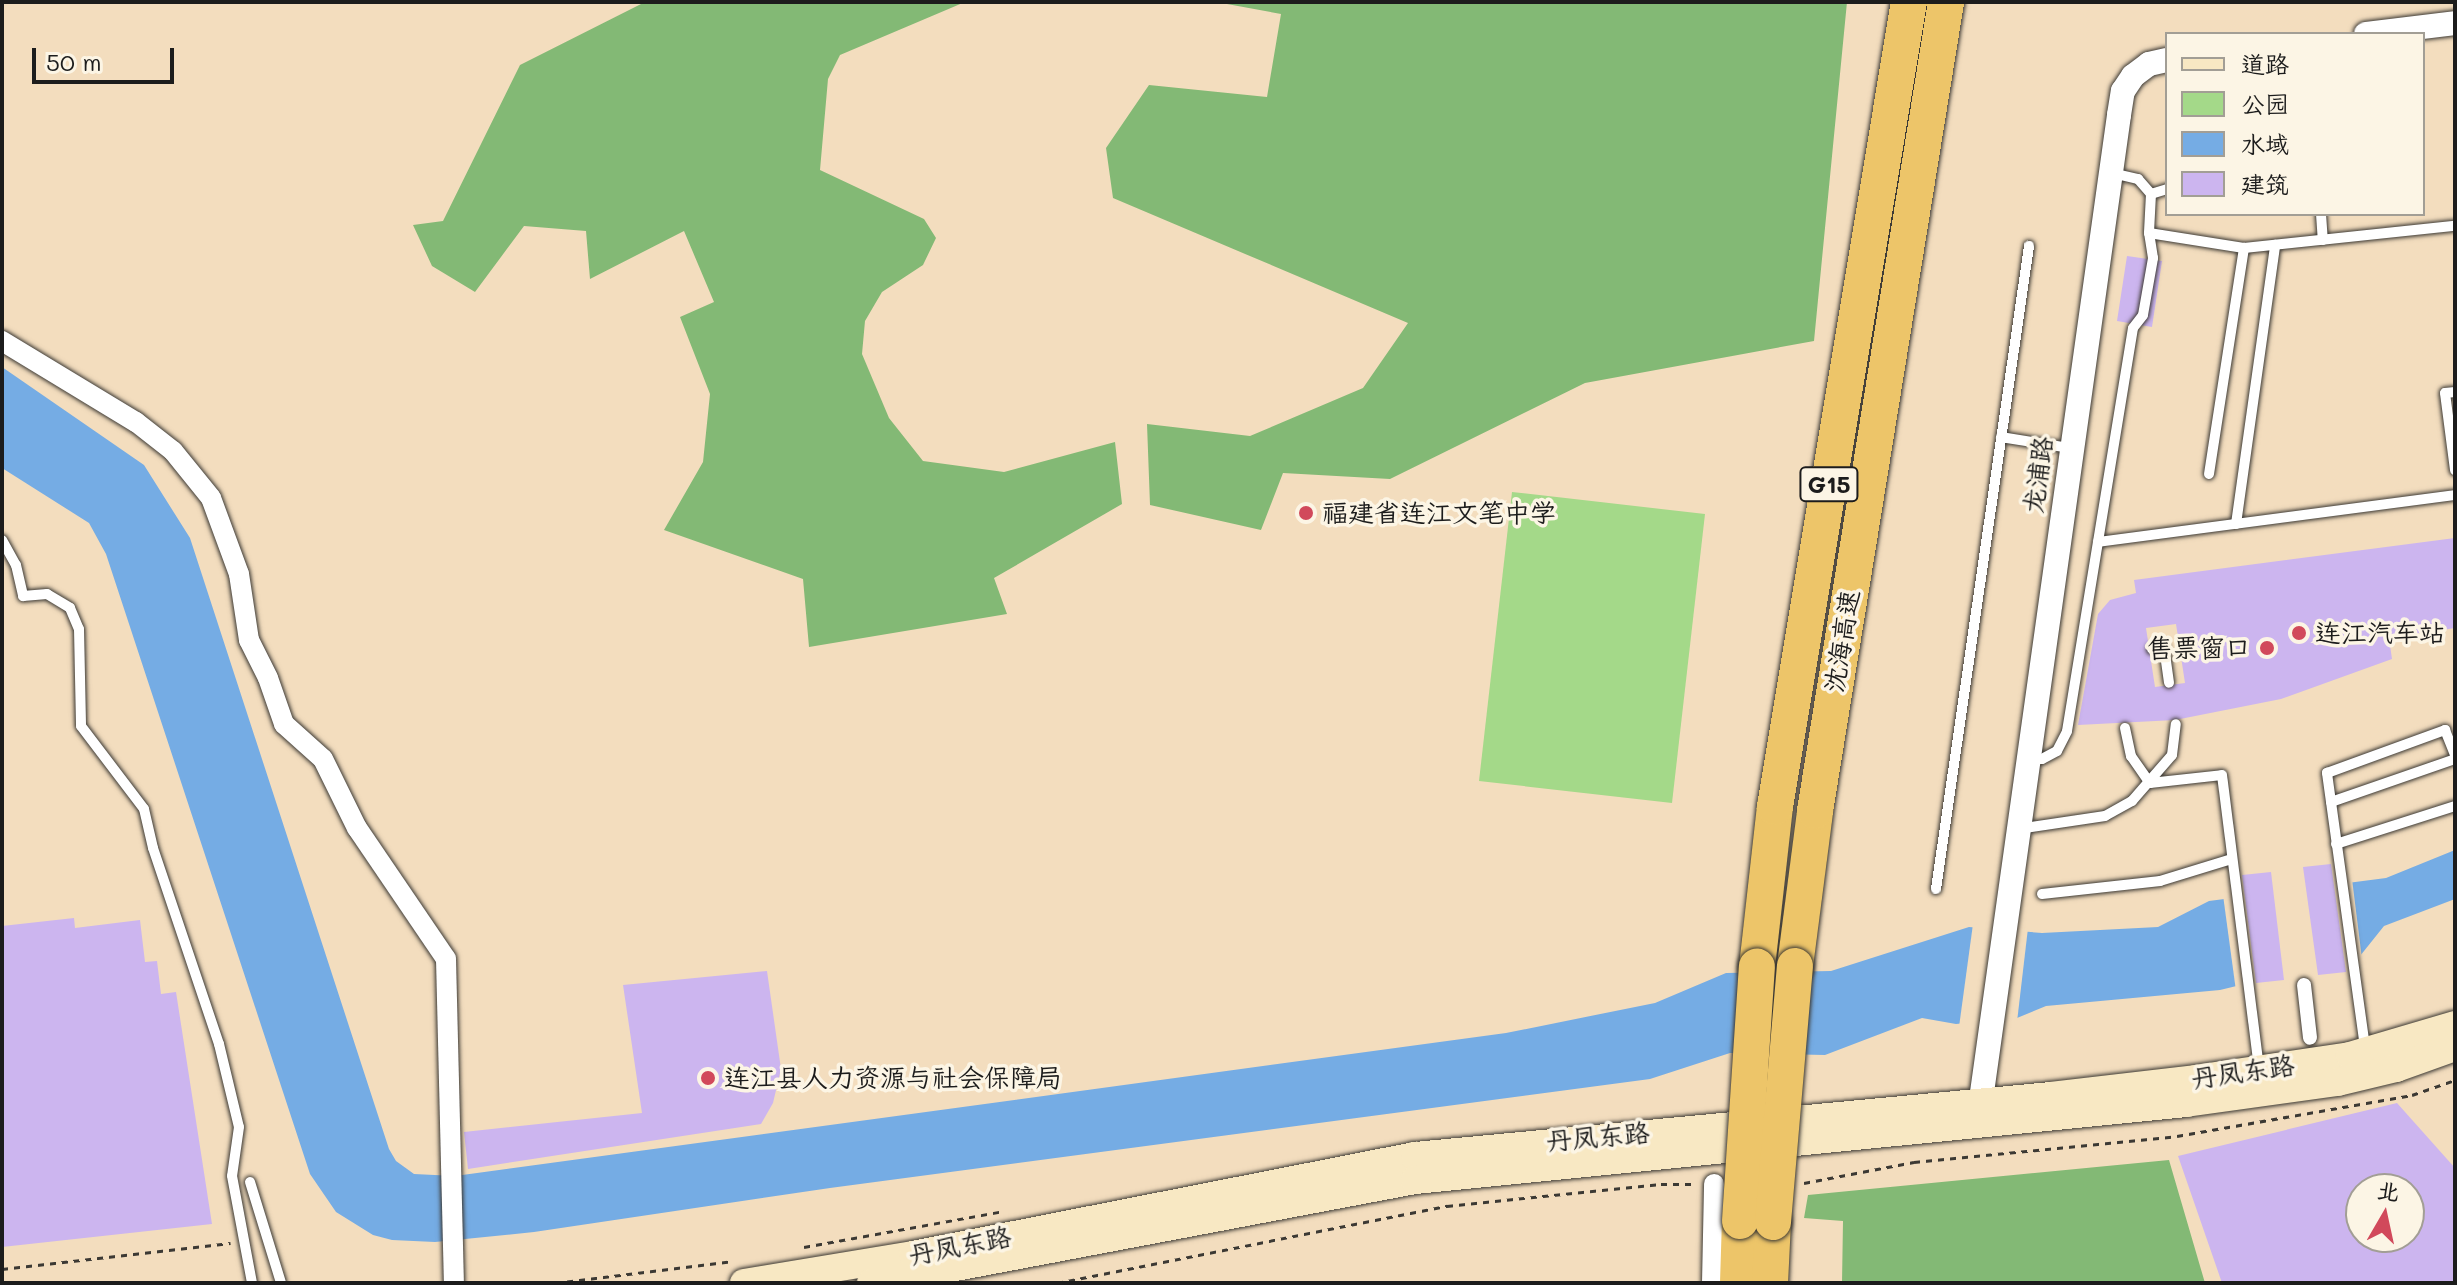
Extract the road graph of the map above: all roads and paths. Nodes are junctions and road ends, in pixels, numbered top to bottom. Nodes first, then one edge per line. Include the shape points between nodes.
1 (1909, 2) edge
2 (1946, 2) edge
3 (2455, 23) edge
4 (2382, 32) edge
5 (2165, 61) edge
6 (2110, 172) junction
7 (2165, 190) edge
8 (2151, 194) junction
9 (2321, 216) edge
10 (2455, 226) edge
11 (2149, 233) junction
12 (2323, 240) junction
13 (2275, 245) junction
14 (2029, 246) dead end
15 (2244, 248) junction
16 (2, 341) edge
17 (2455, 392) edge
18 (2001, 437) junction
19 (2070, 448) junction
20 (2455, 470) edge
21 (2209, 474) dead end
22 (2455, 495) edge
23 (2236, 524) junction
24 (2, 540) edge
25 (2098, 542) junction
26 (2152, 649) dead end
27 (2169, 683) dead end
28 (2176, 724) dead end
29 (2125, 728) dead end
30 (2455, 757) edge
31 (2026, 761) junction
32 (2150, 783) junction
33 (2331, 802) junction
34 (2455, 806) edge
35 (2016, 829) junction
36 (2336, 844) junction
37 (2232, 859) junction
38 (1936, 889) dead end
39 (2042, 894) dead end
40 (2304, 985) dead end
41 (2455, 1025) edge
42 (2310, 1038) dead end
43 (2455, 1047) edge
44 (2366, 1052) junction
45 (2259, 1071) junction
46 (1979, 1114) junction
47 (250, 1182) dead end
48 (1714, 1184) dead end
49 (243, 1242) junction
50 (2, 1269) edge
51 (252, 1283) edge
52 (281, 1283) edge
53 (454, 1283) edge
54 (744, 1283) edge
55 (871, 1283) edge
56 (1712, 1283) edge
57 (1738, 1283) edge
58 (1770, 1283) edge

1 - 57 highway, 沈海高速 / G15, bridge via 1775,807 1757,967
2 - 58 highway, 沈海高速 / G15, bridge via 1817,796 1795,966
3 - 4 street
5 - 6 street, 龙浦路 via 2140,69 2127,83
6 - 8 lane via 2138,179
6 - 19 street, 龙浦路
7 - 8 lane
8 - 11 lane
9 - 12 lane
10 - 12 lane
11 - 15 lane
11 - 25 lane via 2153,258 2146,301 2133,328
12 - 13 lane
13 - 15 lane
13 - 23 lane
14 - 18 lane
15 - 21 lane
16 - 53 street via 136,422 173,451 211,498 239,574 249,640 284,724 323,759 357,828 446,959
17 - 20 lane via 2445,393
18 - 19 lane
18 - 38 lane
19 - 31 street, 龙浦路
22 - 23 lane
23 - 25 lane
24 - 49 lane via 16,565 23,596 47,594 70,608 79,629 81,726 144,809 219,1044 239,1127 232,1176
25 - 31 lane via 2067,731 2057,751
26 - 27 lane via 2164,647
28 - 32 lane via 2172,755
29 - 32 lane via 2131,756
30 - 33 lane
30 - 33 lane via 2445,730 2327,773
31 - 35 street, 龙浦路
32 - 35 lane via 2105,816
32 - 37 lane via 2222,775
33 - 36 lane
34 - 36 lane
35 - 46 street, 龙浦路
36 - 44 lane
37 - 39 lane via 2160,881
37 - 45 lane
40 - 42 street
41 - 44 main road, 丹凤东路
43 - 46 main road, 丹凤东路 via 2338,1082 2186,1103
44 - 45 main road, 丹凤东路
45 - 46 main road, 丹凤东路
46 - 54 main road, 丹凤东路 via 1415,1156
46 - 55 main road, 丹凤东路 via 1415,1180
47 - 52 lane
48 - 56 street
49 - 50 path
49 - 51 lane

